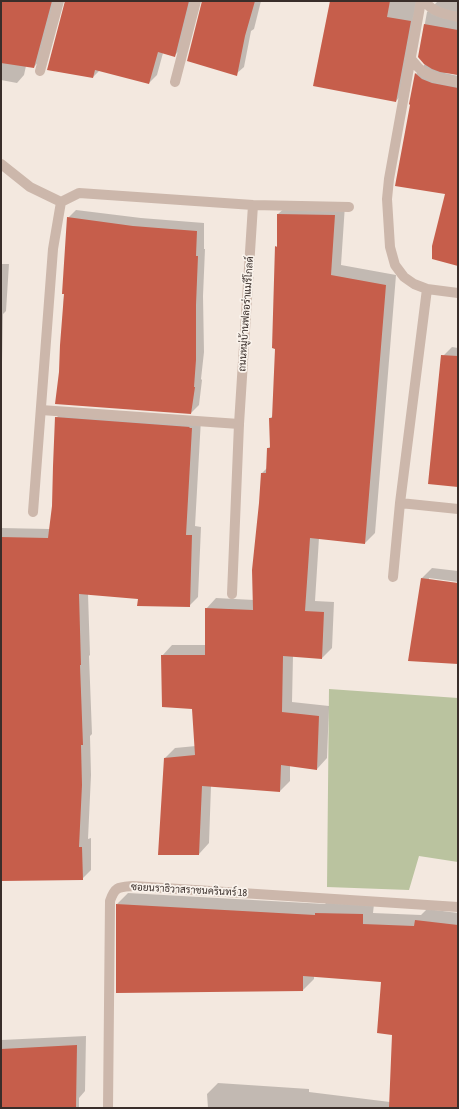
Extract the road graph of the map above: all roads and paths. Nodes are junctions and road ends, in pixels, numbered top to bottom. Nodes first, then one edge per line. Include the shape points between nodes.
1 (59, 1) edge
2 (196, 1) edge
3 (421, 1) edge
4 (424, 1) edge
5 (458, 17) edge
6 (410, 58) junction
7 (40, 71) dead end
8 (175, 82) dead end
9 (458, 82) edge
10 (1, 164) edge
11 (61, 202) junction
12 (253, 205) junction
13 (349, 207) dead end
14 (427, 289) junction
15 (458, 293) edge
16 (41, 410) junction
17 (239, 424) junction
18 (400, 504) junction
19 (458, 509) edge
20 (33, 512) dead end
21 (393, 577) dead end
22 (232, 594) dead end
23 (458, 907) edge
24 (108, 1108) edge

1 - 7 street
2 - 8 street
3 - 6 street
4 - 5 street via 434,11
6 - 9 street via 428,75
6 - 14 street via 389,179 387,199 390,247 395,264 404,277
10 - 11 street via 30,187
11 - 12 street via 79,193
11 - 16 street via 53,249
12 - 13 street
12 - 17 street, ถนนหมู่บ้านฟลอร่าแมรีโกลด์
14 - 15 street
14 - 18 street
16 - 17 street
16 - 20 street
17 - 22 street, ถนนหมู่บ้านฟลอร่าแมรีโกลด์
18 - 19 street
18 - 21 street
23 - 24 street, ซอยนราธิวาสราชนครินทร์ 18 via 119,887 110,901

